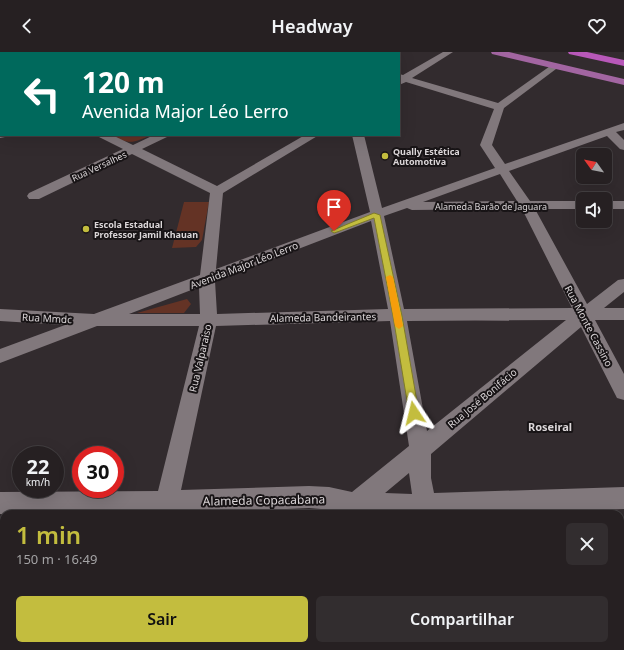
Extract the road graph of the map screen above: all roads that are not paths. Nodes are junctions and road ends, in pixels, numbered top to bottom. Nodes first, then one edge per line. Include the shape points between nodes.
1 (449, 52) edge
2 (496, 52) edge
3 (573, 52) edge
4 (592, 52) edge
5 (624, 59) edge
6 (624, 63) edge
7 (556, 66) junction
8 (401, 79) edge
9 (624, 82) edge
10 (500, 107) junction
11 (624, 126) edge
12 (609, 131) junction
13 (105, 136) edge
14 (162, 136) edge
15 (311, 136) edge
16 (356, 136) edge
17 (624, 147) edge
18 (133, 150) junction
19 (504, 169) junction
20 (217, 191) junction
21 (34, 196) dead end
22 (576, 205) edge
23 (612, 205) edge
24 (624, 205) edge
25 (399, 206) junction
26 (527, 206) junction
27 (377, 215) junction
28 (207, 279) junction
29 (566, 281) junction
30 (624, 284) edge
31 (601, 301) junction
32 (624, 310) edge
33 (624, 314) edge
34 (0, 315) edge
35 (584, 315) junction
36 (397, 316) junction
37 (94, 320) junction
38 (209, 320) junction
39 (0, 356) edge
40 (624, 392) edge
41 (420, 450) junction
42 (624, 498) edge
43 (0, 503) edge
44 (165, 508) edge
45 (349, 509) edge
46 (426, 510) edge

1 - 8 street
2 - 7 main road
3 - 6 highway
4 - 5 highway
7 - 9 main road
7 - 10 street
8 - 10 street
10 - 19 street, Rua Monte Cassino via 486,139 486,145
11 - 12 street, Avenida Major Léo Lerro
12 - 17 street
12 - 19 street, Avenida Major Léo Lerro
13 - 18 street
14 - 18 street, Rua Versalhes
15 - 20 street
16 - 27 street
18 - 20 street
18 - 21 street, Rua Versalhes
19 - 25 street, Avenida Major Léo Lerro
19 - 26 street, Rua Monte Cassino
20 - 28 street, Rua Valparaiso
22 - 26 street, Alameda Barão de Jaguara
23 - 24 street
25 - 26 street, Alameda Barão de Jaguara
25 - 27 street, Avenida Major Léo Lerro
26 - 29 street, Rua Monte Cassino
27 - 28 street, Avenida Major Léo Lerro
27 - 36 street
28 - 37 street, Avenida Major Léo Lerro
28 - 38 street, Rua Valparaiso
29 - 31 street, Rua Monte Cassino
29 - 35 street, Rua Monte Cassino
30 - 31 street, Rua José Bonifácio
31 - 32 street
31 - 35 street, Rua José Bonifácio
33 - 35 street, Alameda Bandeirantes
34 - 37 street, Rua Mmdc
35 - 36 street, Alameda Bandeirantes
35 - 40 street, Rua Monte Cassino
35 - 41 street, Rua José Bonifácio
36 - 38 street, Alameda Bandeirantes
36 - 41 street
37 - 38 street, Alameda Bandeirantes
37 - 39 street, Avenida Major Léo Lerro
38 - 44 street, Rua Valparaiso
41 - 45 street, Rua José Bonifácio
41 - 46 street via 420,478
42 - 46 street, Alameda Copacabana
43 - 44 street, Alameda Copacabana
44 - 45 street, Alameda Copacabana via 309,497 329,498
45 - 46 street, Alameda Copacabana

